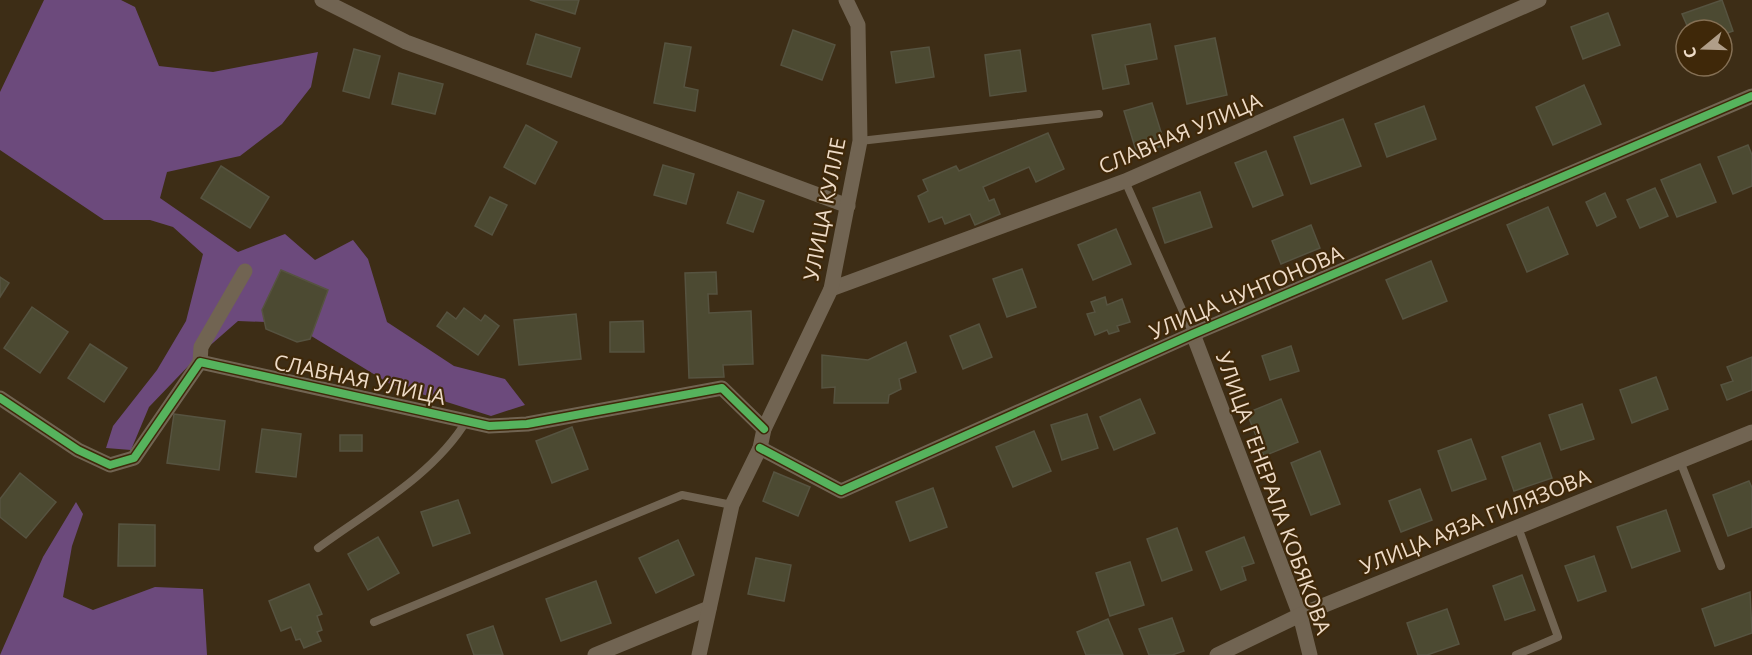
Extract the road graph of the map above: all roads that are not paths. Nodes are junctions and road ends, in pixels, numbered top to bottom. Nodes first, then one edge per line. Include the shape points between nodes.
1 (322, 0) edge
2 (846, 0) edge
3 (1539, 0) edge
4 (1752, 96) edge
5 (1099, 114) dead end
6 (860, 141) junction
7 (1125, 181) junction
8 (848, 206) junction
9 (245, 271) dead end
10 (831, 289) junction
11 (1193, 334) junction
12 (200, 362) junction
13 (0, 398) edge
14 (467, 420) junction
15 (764, 429) junction
16 (1752, 432) edge
17 (760, 448) junction
18 (1680, 461) junction
19 (732, 505) junction
20 (1518, 527) junction
21 (318, 548) dead end
22 (1721, 566) dead end
23 (709, 608) junction
24 (1300, 615) junction
25 (374, 622) dead end
26 (595, 655) edge
27 (699, 655) edge
28 (1217, 655) edge
29 (1310, 655) edge
30 (1516, 655) edge

1 - 8 street via 406,42
2 - 6 street, УЛИЦА КУЛЛЕ via 858,25
3 - 7 street, СЛАВНАЯ УЛИЦА
4 - 11 street, УЛИЦА ЧУНТОНОВА
5 - 6 lane
6 - 8 street, УЛИЦА КУЛЛЕ
7 - 10 street, СЛАВНАЯ УЛИЦА
7 - 11 lane, УЛИЦА ГЕНЕРАЛА КОБЯКОВА
8 - 10 street, УЛИЦА КУЛЛЕ
9 - 12 street via 201,347
10 - 15 street, УЛИЦА КУЛЛЕ
11 - 17 street, УЛИЦА ЧУНТОНОВА via 842,491
11 - 24 street, УЛИЦА ГЕНЕРАЛА КОБЯКОВА
12 - 13 street via 134,458 110,465 78,450
12 - 14 street, СЛАВНАЯ УЛИЦА
14 - 15 street, СЛАВНАЯ УЛИЦА via 489,426 527,424 722,388
14 - 21 lane via 452,445
15 - 17 street, УЛИЦА КУЛЛЕ
16 - 18 street, УЛИЦА АЯЗА ГИЛЯЗОВА
17 - 19 street, УЛИЦА КУЛЛЕ
18 - 20 street, УЛИЦА АЯЗА ГИЛЯЗОВА
18 - 22 lane
19 - 23 street, УЛИЦА КУЛЛЕ
19 - 25 lane via 682,495
20 - 24 street, УЛИЦА АЯЗА ГИЛЯЗОВА
20 - 30 lane via 1558,637
23 - 26 street
23 - 27 street, УЛИЦА КУЛЛЕ
24 - 28 street, УЛИЦА АЯЗА ГИЛЯЗОВА
24 - 29 street, УЛИЦА ГЕНЕРАЛА КОБЯКОВА

